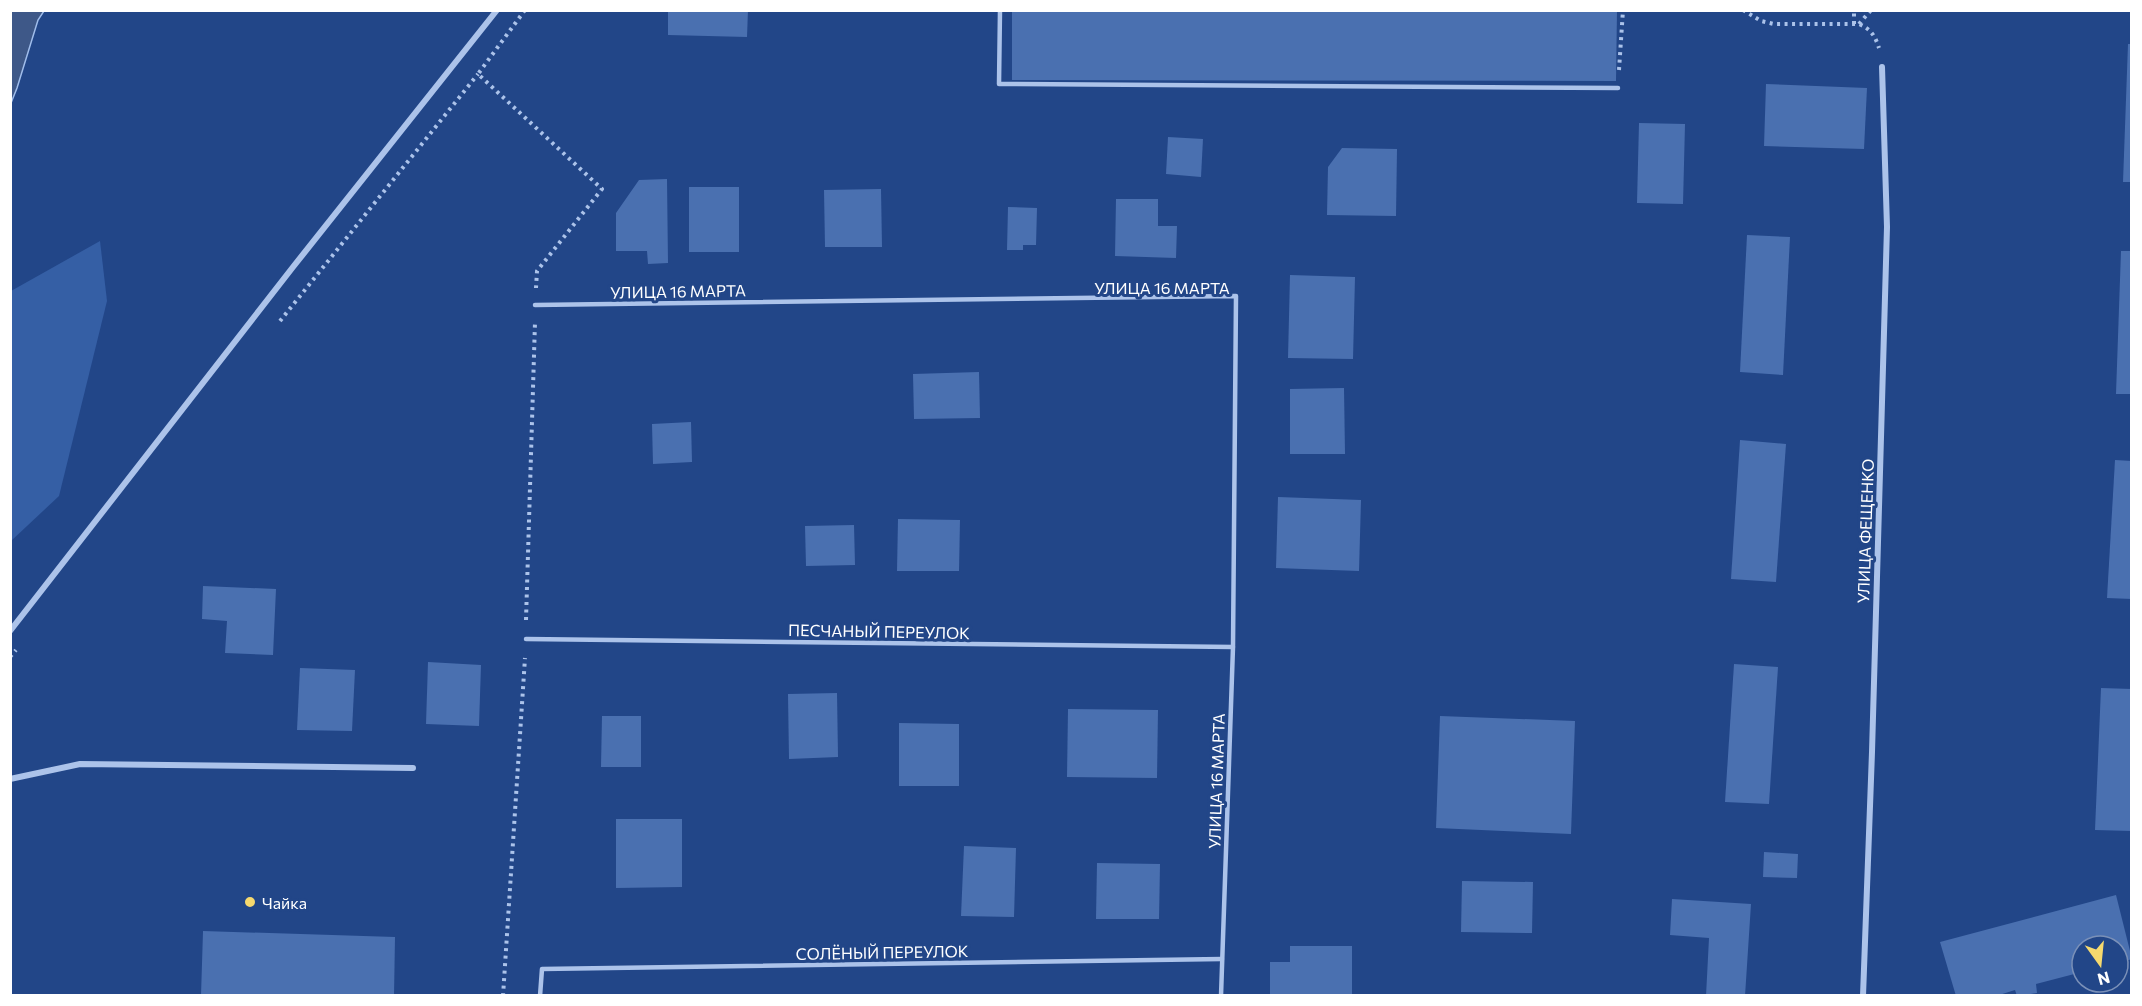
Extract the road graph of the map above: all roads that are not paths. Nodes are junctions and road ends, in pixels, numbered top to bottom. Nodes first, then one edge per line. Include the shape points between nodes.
1 (498, 10) edge
2 (1000, 10) edge
3 (1882, 67) road end
4 (1618, 87) road end
5 (535, 305) road end
6 (10, 631) edge
7 (526, 639) road end
8 (1233, 647) junction
9 (412, 768) dead end
10 (10, 779) edge
11 (1222, 959) junction
12 (540, 996) edge
13 (1221, 996) edge
14 (1863, 996) edge

1 - 6 street
2 - 4 lane via 999,84
3 - 14 street, УЛИЦА ФЕЩЕНКО via 1887,227
5 - 8 lane, УЛИЦА 16 МАРТА via 1236,296
7 - 8 lane, ПЕСЧАНЫЙ ПЕРЕУЛОК
8 - 11 lane, УЛИЦА 16 МАРТА
9 - 10 street via 80,764
11 - 12 lane, СОЛЁНЫЙ ПЕРЕУЛОК via 542,969
11 - 13 lane, УЛИЦА 16 МАРТА

